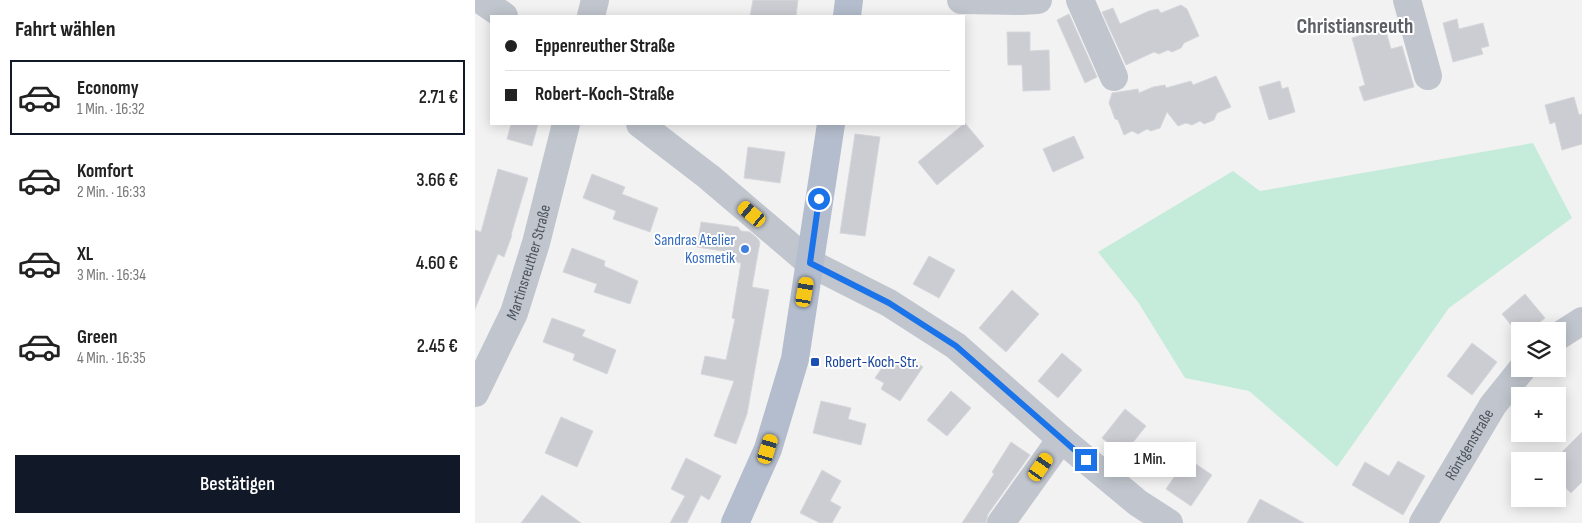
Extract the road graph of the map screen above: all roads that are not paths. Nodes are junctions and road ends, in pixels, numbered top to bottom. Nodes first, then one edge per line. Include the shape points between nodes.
1 (481, 0) edge
2 (595, 0) edge
3 (849, 0) edge
4 (961, 0) edge
5 (1038, 0) edge
6 (1080, 0) edge
7 (1407, 0) edge
8 (503, 15) edge
9 (591, 15) edge
10 (847, 15) edge
11 (1428, 76) dead end
12 (1114, 77) dead end
13 (566, 125) edge
14 (641, 125) edge
15 (831, 125) edge
16 (810, 263) junction
17 (1582, 321) edge
18 (1566, 331) edge
19 (1515, 377) edge
20 (475, 393) edge
21 (1061, 438) junction
22 (1164, 522) edge
23 (735, 523) edge
24 (1001, 523) edge
25 (1423, 523) edge

1 - 8 street
2 - 9 street
3 - 10 main road
4 - 5 street
6 - 12 street
7 - 11 street
13 - 20 street, Martinsreuther Straße via 537,243 514,313
14 - 16 street via 709,177
15 - 16 main road
16 - 21 street via 889,303 956,346
16 - 23 main road via 795,359 768,449
17 - 18 street
19 - 25 street, Röntgenstraße via 1493,404
21 - 22 street
21 - 24 street

